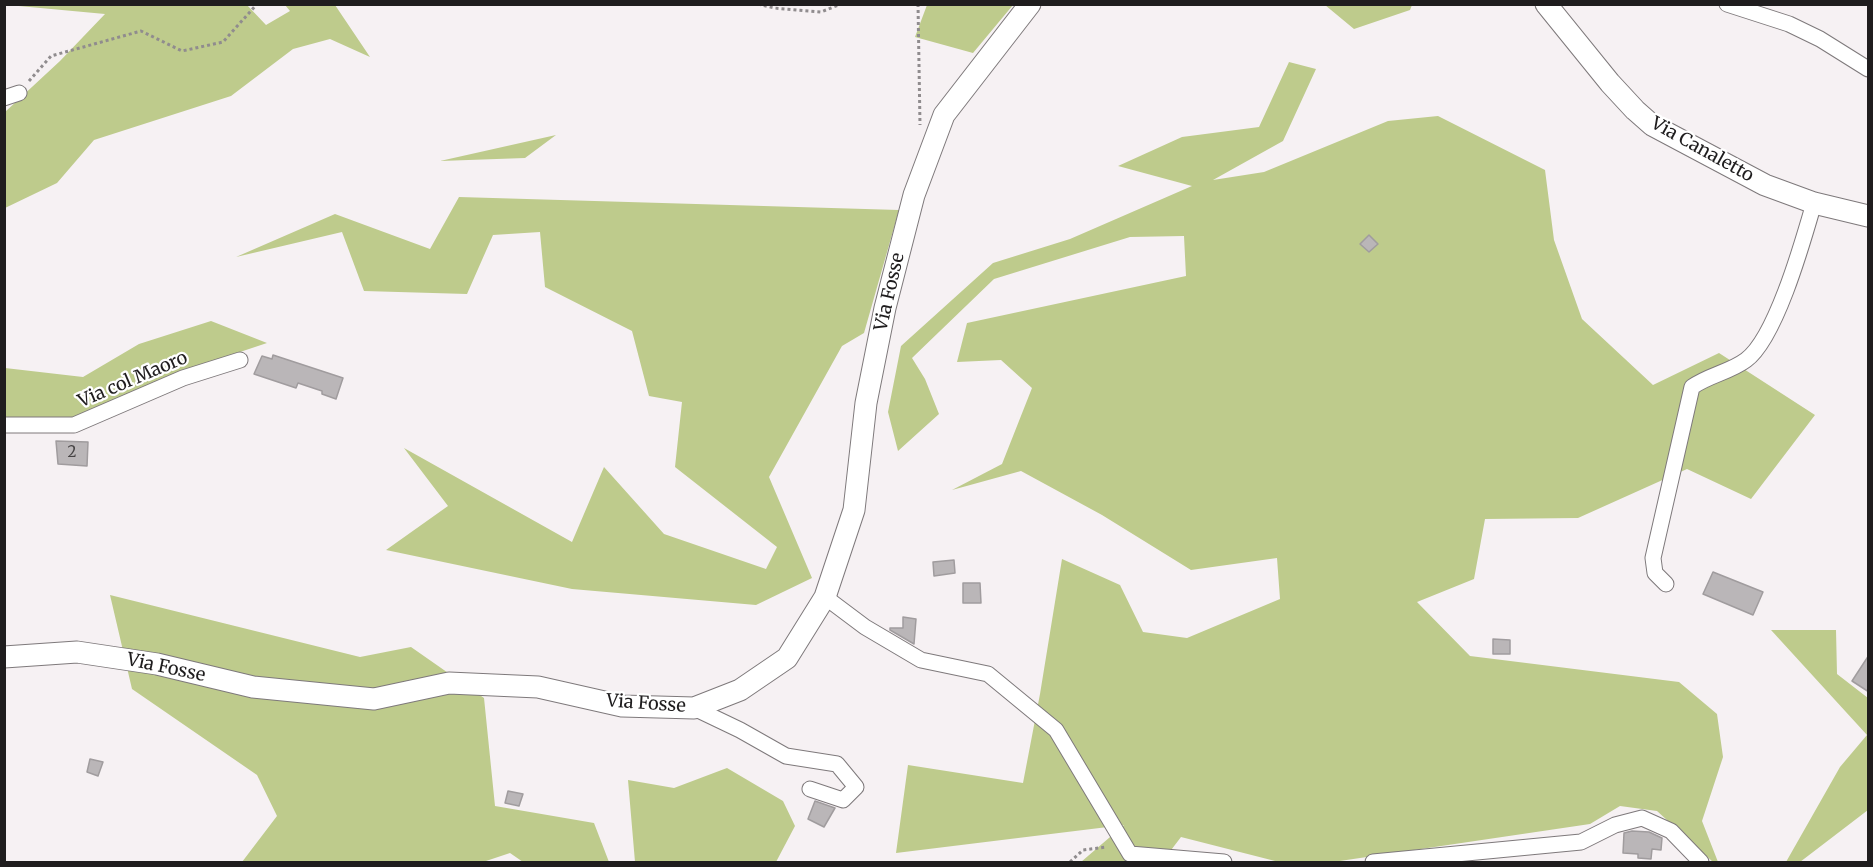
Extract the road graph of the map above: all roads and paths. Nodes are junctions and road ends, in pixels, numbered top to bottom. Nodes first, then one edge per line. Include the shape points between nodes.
1 (257, 4) edge
2 (758, 4) edge
3 (841, 4) edge
4 (918, 4) edge
5 (1030, 4) edge
6 (1546, 4) edge
7 (1727, 4) edge
8 (1869, 69) edge
9 (12, 95) edge
10 (920, 131) dead end
11 (1814, 203) junction
12 (1869, 216) edge
13 (240, 360) dead end
14 (4, 425) edge
15 (1666, 584) dead end
16 (825, 597) junction
17 (4, 657) edge
18 (694, 708) junction
19 (810, 789) dead end
20 (1125, 845) junction
21 (1070, 862) edge
22 (1224, 862) edge
23 (1373, 862) edge
24 (1701, 862) edge

1 - 9 path via 223,42 182,51 141,31 51,56
2 - 3 path via 821,12
4 - 10 path
5 - 16 street, Via Fosse via 944,115 914,195 866,403 854,510
6 - 11 street, Via Canaletto via 1610,83 1652,124 1765,185
7 - 8 street via 1789,24
11 - 12 street, Via Canaletto
11 - 15 street via 1774,320 1757,351 1692,387 1653,558 1654,573
13 - 14 street, Via col Maoro via 183,378 74,425
16 - 18 street, Via Fosse via 787,658 740,690
16 - 20 street via 865,627 921,660 988,674 1056,730
17 - 18 street, Via Fosse via 76,652 157,664 253,687 374,699 449,683 538,687 622,706
18 - 19 street via 786,756 837,764 856,787 843,800
20 - 21 path via 1083,850
20 - 22 street via 1130,855
23 - 24 street via 1581,842 1615,825 1642,818 1671,831

